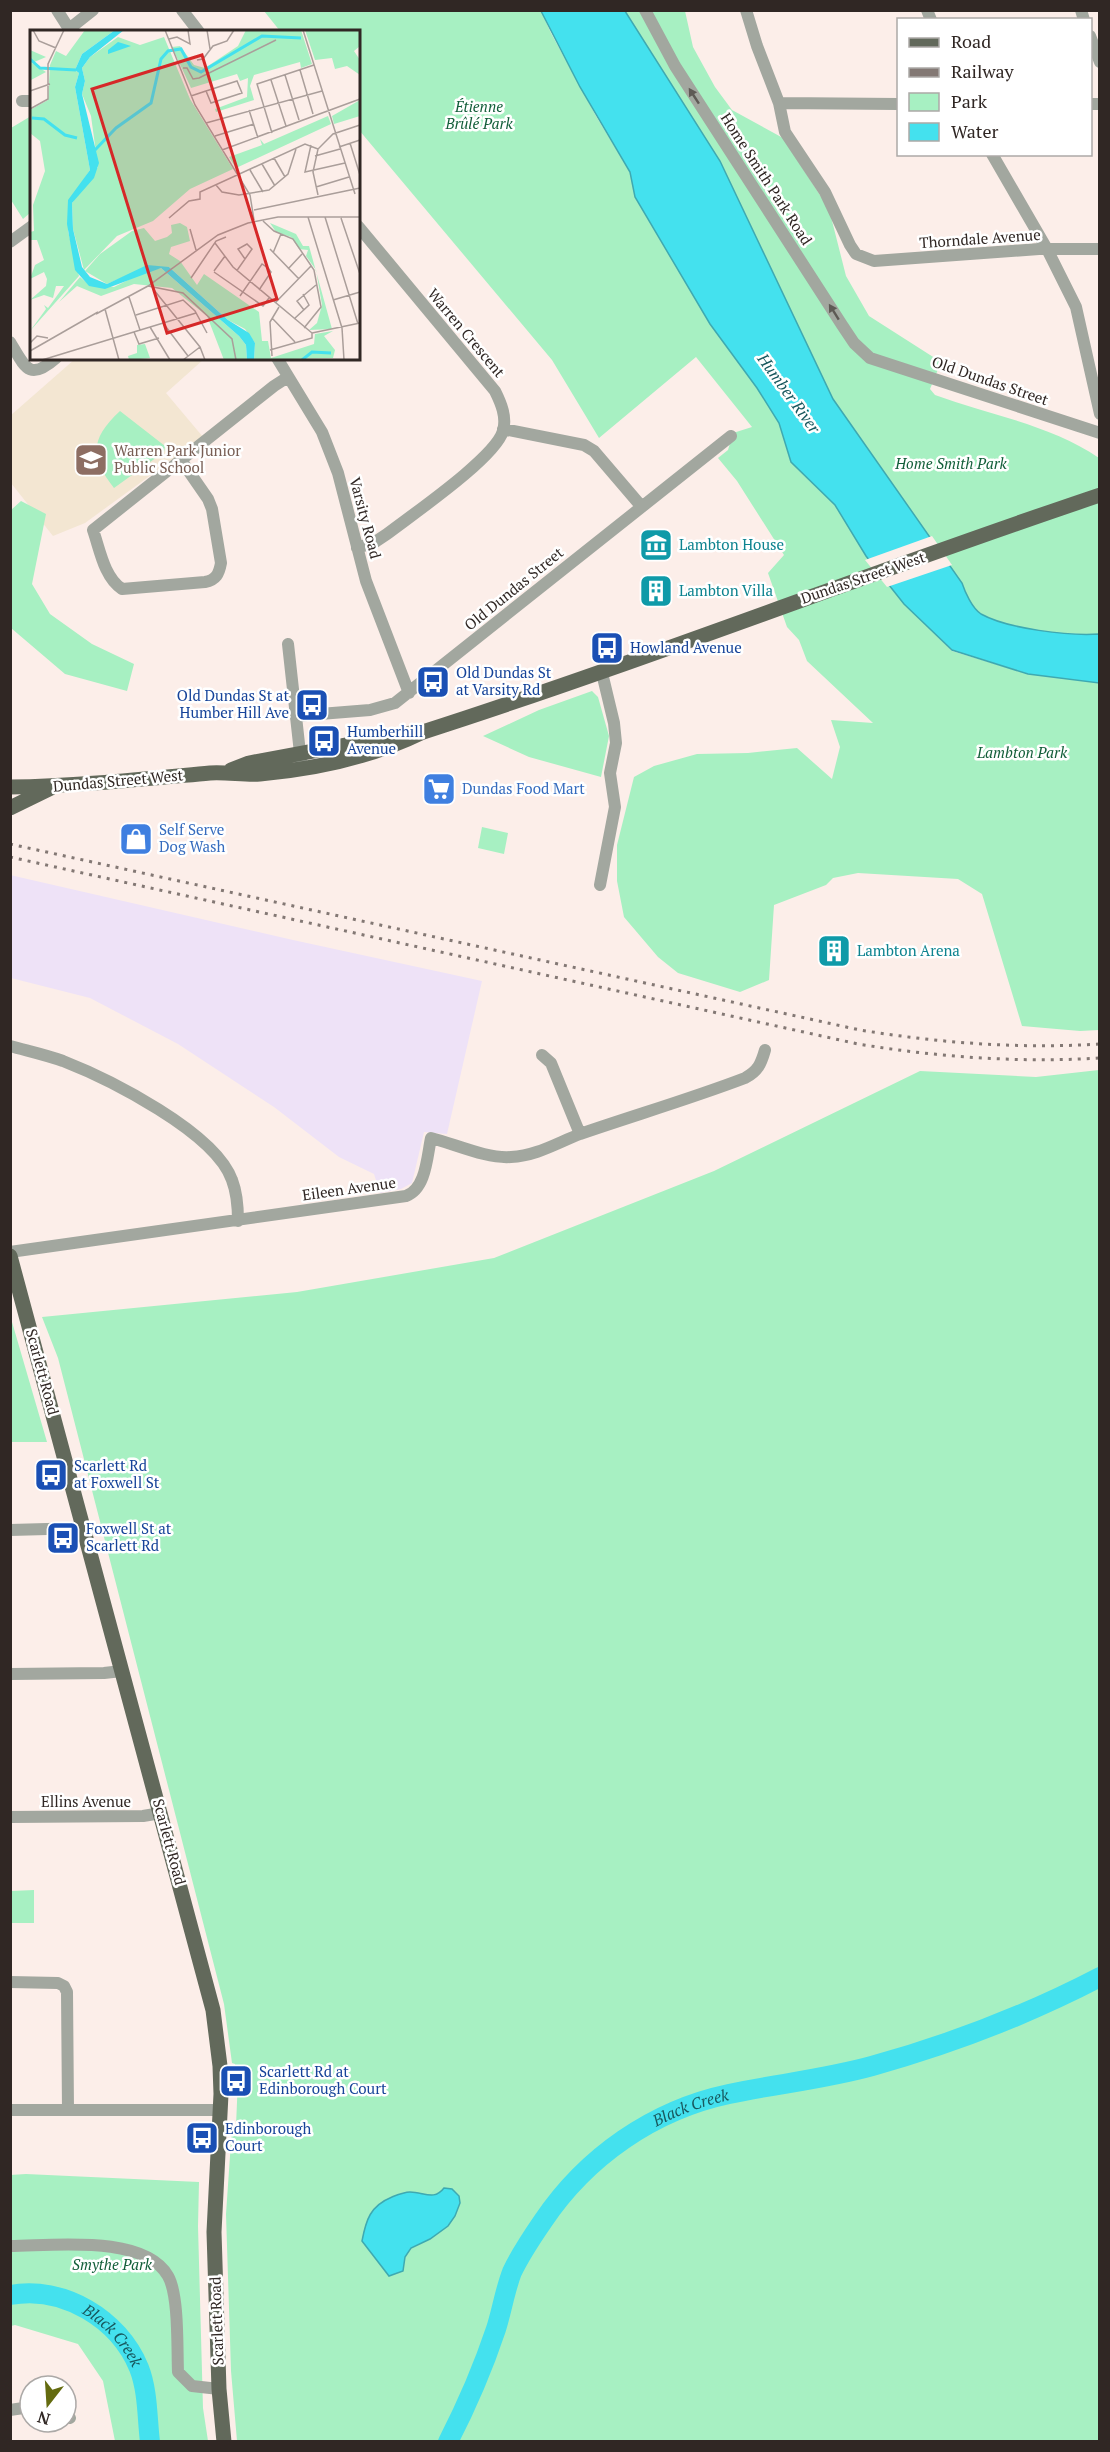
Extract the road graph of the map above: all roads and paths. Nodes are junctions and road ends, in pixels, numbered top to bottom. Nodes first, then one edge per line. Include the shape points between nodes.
1 (57, 10) edge
2 (93, 10) edge
3 (182, 10) edge
4 (645, 10) edge
5 (746, 10) edge
6 (70, 30) edge
7 (197, 30) edge
8 (1092, 41) edge
9 (1100, 62) edge
10 (779, 103) junction
11 (897, 104) edge
12 (993, 156) edge
13 (30, 227) edge
14 (360, 228) edge
15 (10, 242) edge
16 (1047, 249) junction
17 (1100, 249) edge
18 (10, 342) edge
19 (870, 358) joint
20 (54, 360) edge
21 (278, 360) edge
22 (288, 377) junction
23 (1100, 414) edge
24 (503, 429) junction
25 (1100, 433) edge
26 (731, 436) dead end
27 (181, 460) junction
28 (1100, 495) edge
29 (641, 506) junction
30 (357, 548) junction
31 (288, 644) dead end
32 (602, 673) junction
33 (409, 693) junction
34 (295, 716) junction
35 (301, 762) junction
36 (10, 787) edge
37 (55, 787) junction
38 (10, 808) edge
39 (600, 885) dead end
40 (10, 1046) edge
41 (765, 1050) dead end
42 (542, 1055) dead end
43 (580, 1134) junction
44 (238, 1221) junction
45 (10, 1254) edge
46 (84, 1528) junction
47 (10, 1530) edge
48 (122, 1671) junction
49 (10, 1674) edge
50 (161, 1813) junction
51 (10, 1817) edge
52 (10, 1982) edge
53 (10, 2110) edge
54 (68, 2110) junction
55 (220, 2110) junction
56 (10, 2246) edge
57 (219, 2389) junction
58 (224, 2442) edge

1 - 6 street
2 - 6 street
3 - 7 street
19 -> 4 street, Home Smith Park Road via 842,325 675,66
5 - 10 street
8 - 9 street
10 - 11 street
10 - 16 street, Thorndale Avenue via 785,132 825,192 850,245 863,258 874,261
12 - 16 street
13 - 15 street
14 - 24 street, Warren Crescent via 495,391 503,409
16 - 17 street, Thorndale Avenue
16 - 23 street via 1076,307
18 - 20 street via 31,371 42,370
19 - 25 street, Old Dundas Street
21 - 22 street, Varsity Road
22 - 27 street
22 - 30 street, Varsity Road via 322,432 338,473
24 - 29 street via 594,451
24 - 30 street via 495,446 478,463 387,534
26 - 29 street, Old Dundas Street
27 - 27 street via 212,509 220,570 212,581 122,589 109,576 93,530
28 - 32 main road, Dundas Street West
29 - 33 street, Old Dundas Street
30 - 33 street, Varsity Road
31 - 34 street
32 - 35 main road, Dundas Street West via 423,732 389,736
32 - 39 street via 616,743 610,773 615,807
33 - 34 street, Old Dundas Street via 387,707
34 - 35 street
35 - 37 main road, Dundas Street West via 249,763 225,772
36 - 37 main road, Dundas Street West
37 - 38 main road
40 - 44 street via 62,1061 116,1085 201,1139 232,1179
41 - 43 street, Eileen Avenue via 760,1065 745,1078
42 - 43 street via 551,1063
43 - 44 street, Eileen Avenue via 537,1152 512,1157 496,1157 431,1138 420,1186 414,1194
44 - 45 street, Eileen Avenue
45 - 46 main road, Scarlett Road
46 - 47 street
46 - 48 main road, Scarlett Road
48 - 49 street
48 - 50 main road, Scarlett Road
50 - 51 street, Ellins Avenue
50 - 55 main road, Scarlett Road via 213,2010 220,2066
52 - 54 street via 58,1983 67,1992
53 - 54 street
54 - 55 street
55 - 57 main road, Scarlett Road via 214,2232
56 - 57 street via 100,2246 127,2249 157,2262 174,2294 178,2372 192,2386
57 - 58 main road, Scarlett Road

